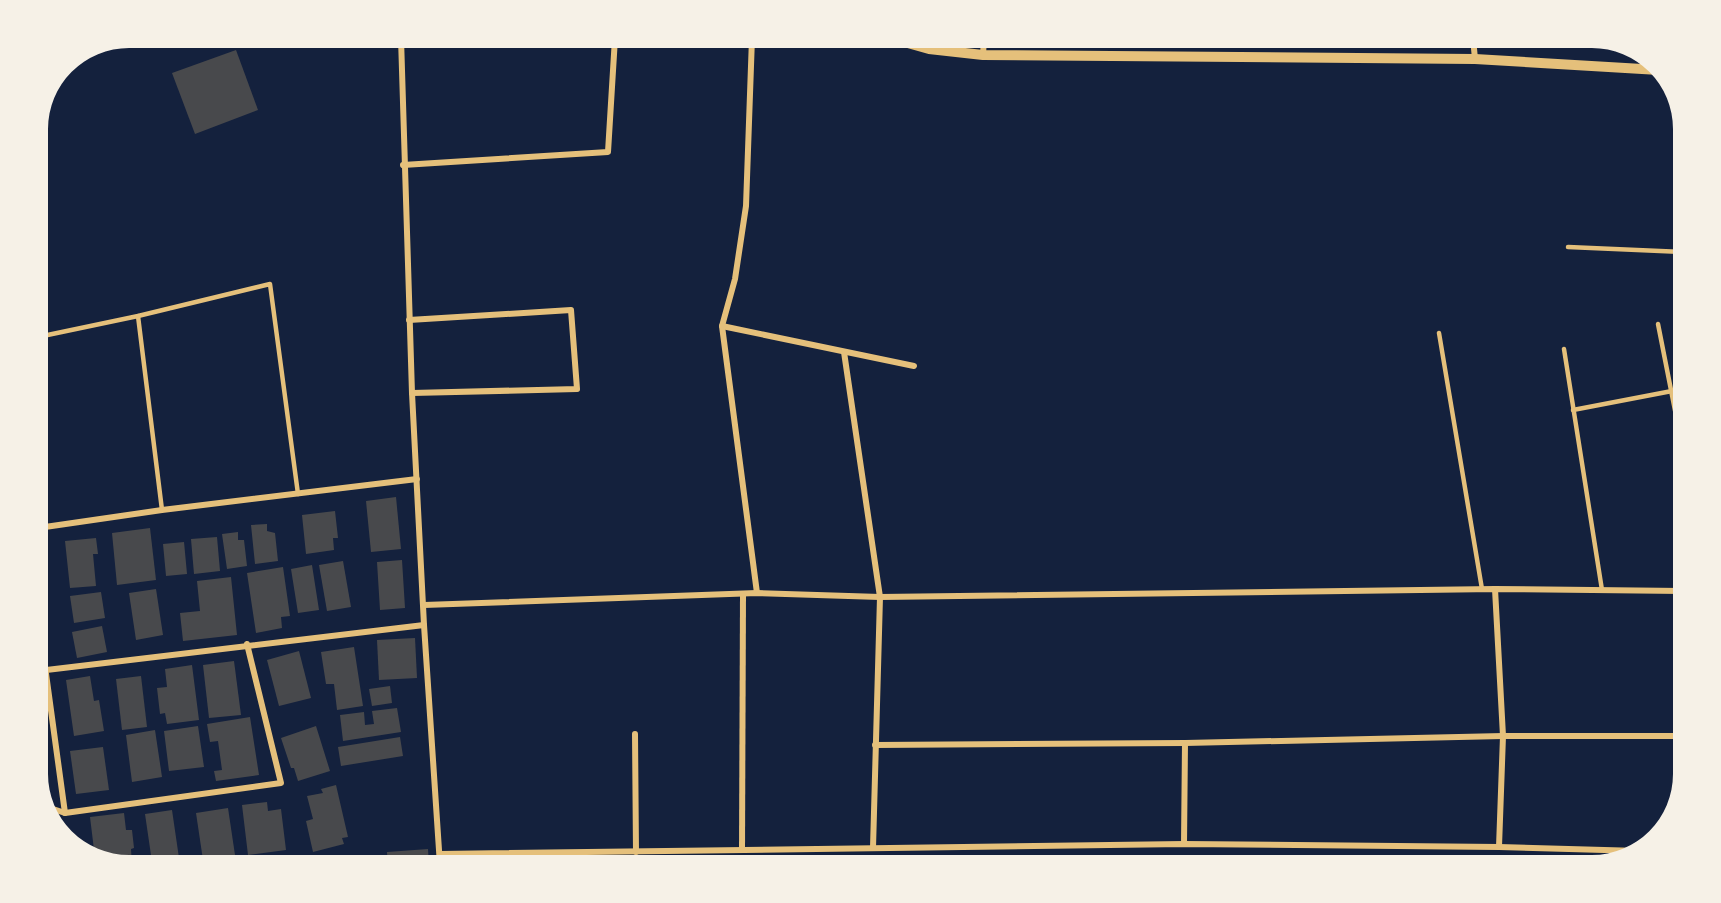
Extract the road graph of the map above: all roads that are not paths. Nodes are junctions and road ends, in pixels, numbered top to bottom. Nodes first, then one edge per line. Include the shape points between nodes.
1 (400, 48) edge
2 (614, 48) edge
3 (752, 48) edge
4 (925, 48) edge
5 (983, 48) edge
6 (1474, 48) edge
7 (983, 55) junction
8 (1475, 59) junction
9 (1647, 69) edge
10 (403, 165) junction
11 (1568, 247) dead end
12 (1673, 252) edge
13 (138, 316) junction
14 (409, 320) junction
15 (1658, 324) dead end
16 (722, 326) junction
17 (1439, 333) dead end
18 (48, 335) edge
19 (1564, 349) dead end
20 (844, 352) junction
21 (914, 366) dead end
22 (1672, 391) junction
23 (412, 393) junction
24 (1673, 396) edge
25 (1573, 410) junction
26 (417, 479) junction
27 (298, 494) junction
28 (162, 510) junction
29 (48, 527) edge
30 (1482, 589) junction
31 (1495, 589) junction
32 (1602, 590) junction
33 (1673, 591) edge
34 (757, 593) junction
35 (743, 594) junction
36 (880, 597) junction
37 (424, 605) junction
38 (424, 625) junction
39 (247, 645) junction
40 (48, 669) edge
41 (48, 712) edge
42 (635, 734) dead end
43 (1503, 736) junction
44 (1673, 736) edge
45 (1185, 743) junction
46 (875, 745) junction
47 (56, 810) edge
48 (65, 813) junction
49 (1184, 844) junction
50 (1499, 847) junction
51 (873, 848) junction
52 (742, 850) junction
53 (1618, 850) edge
54 (636, 852) junction
55 (440, 854) joint

1 - 10 street
2 - 10 street via 608,152
3 - 16 street via 746,206 735,279
4 - 7 street
5 - 7 street
6 - 8 street
7 - 8 street
8 - 9 street
10 - 14 street
11 - 12 lane
13 - 18 lane
13 - 27 lane via 270,284
13 - 28 lane
14 - 23 street
14 - 23 street via 571,310 577,389
15 - 22 lane
16 - 20 street
16 - 34 street
17 - 30 lane
19 - 25 lane
20 - 21 street
20 - 36 street
22 - 24 lane
22 - 25 lane
23 - 26 street
25 - 32 lane
26 - 27 street
26 - 37 street
27 - 28 street
28 - 29 street
30 - 31 street
30 - 36 street
31 - 32 street
31 - 43 street
32 - 33 street
34 - 35 street
34 - 36 street
35 - 37 street
35 - 52 street
36 - 46 street
37 - 38 street
38 - 39 street
38 - 55 street
39 - 40 street
39 - 48 street via 281,783
41 - 48 street
42 - 54 street
43 - 44 street
43 - 45 street
43 - 50 street
45 - 46 street
45 - 49 street
46 - 51 street
47 - 48 street
49 - 50 street
49 - 51 street
50 - 53 street
51 - 52 street
52 - 54 street
54 - 55 street

